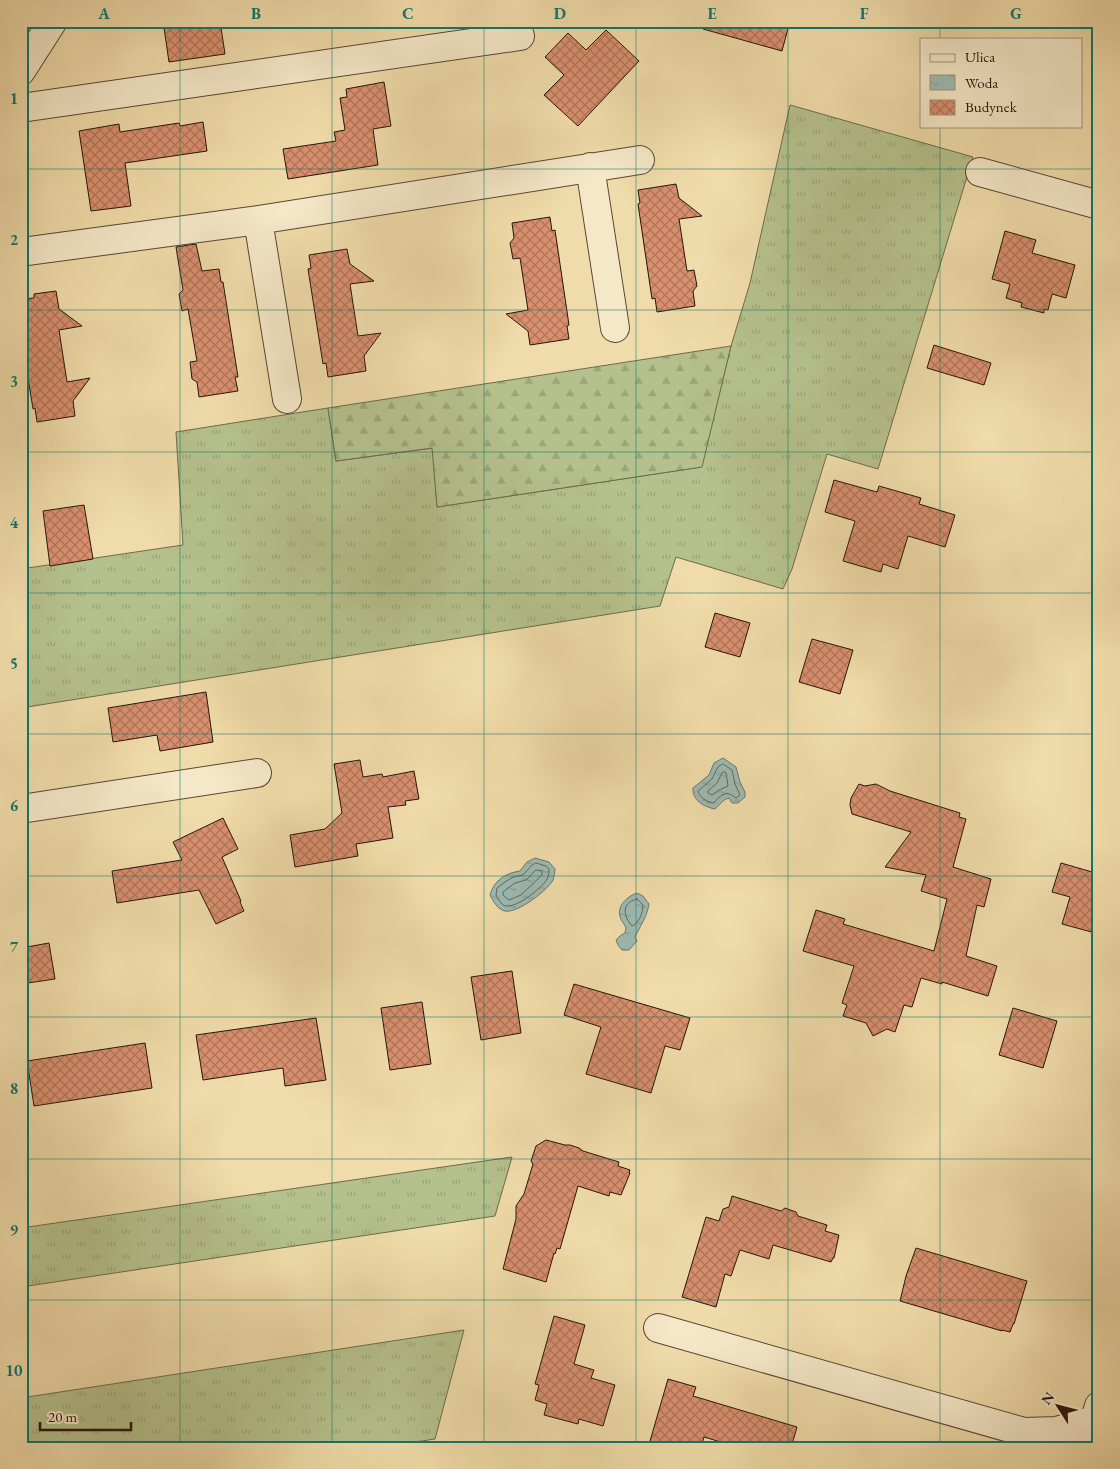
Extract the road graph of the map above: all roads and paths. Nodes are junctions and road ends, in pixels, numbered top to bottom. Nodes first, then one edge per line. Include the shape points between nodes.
1 (53, 21) edge
2 (520, 36) dead end
3 (21, 71) edge
4 (21, 108) edge
5 (640, 160) dead end
6 (590, 168) junction
7 (980, 172) dead end
8 (1099, 205) edge
9 (258, 220) junction
10 (21, 252) edge
11 (615, 328) dead end
12 (287, 399) dead end
13 (257, 773) dead end
14 (21, 809) edge
15 (658, 1328) dead end
16 (1096, 1413) edge
17 (1086, 1448) edge

1 - 3 street
2 - 4 street
5 - 6 street
6 - 9 street
6 - 11 street
7 - 8 street
9 - 10 street
9 - 12 street
13 - 14 street
15 - 16 street via 1024,1432 1056,1431
16 - 17 street

